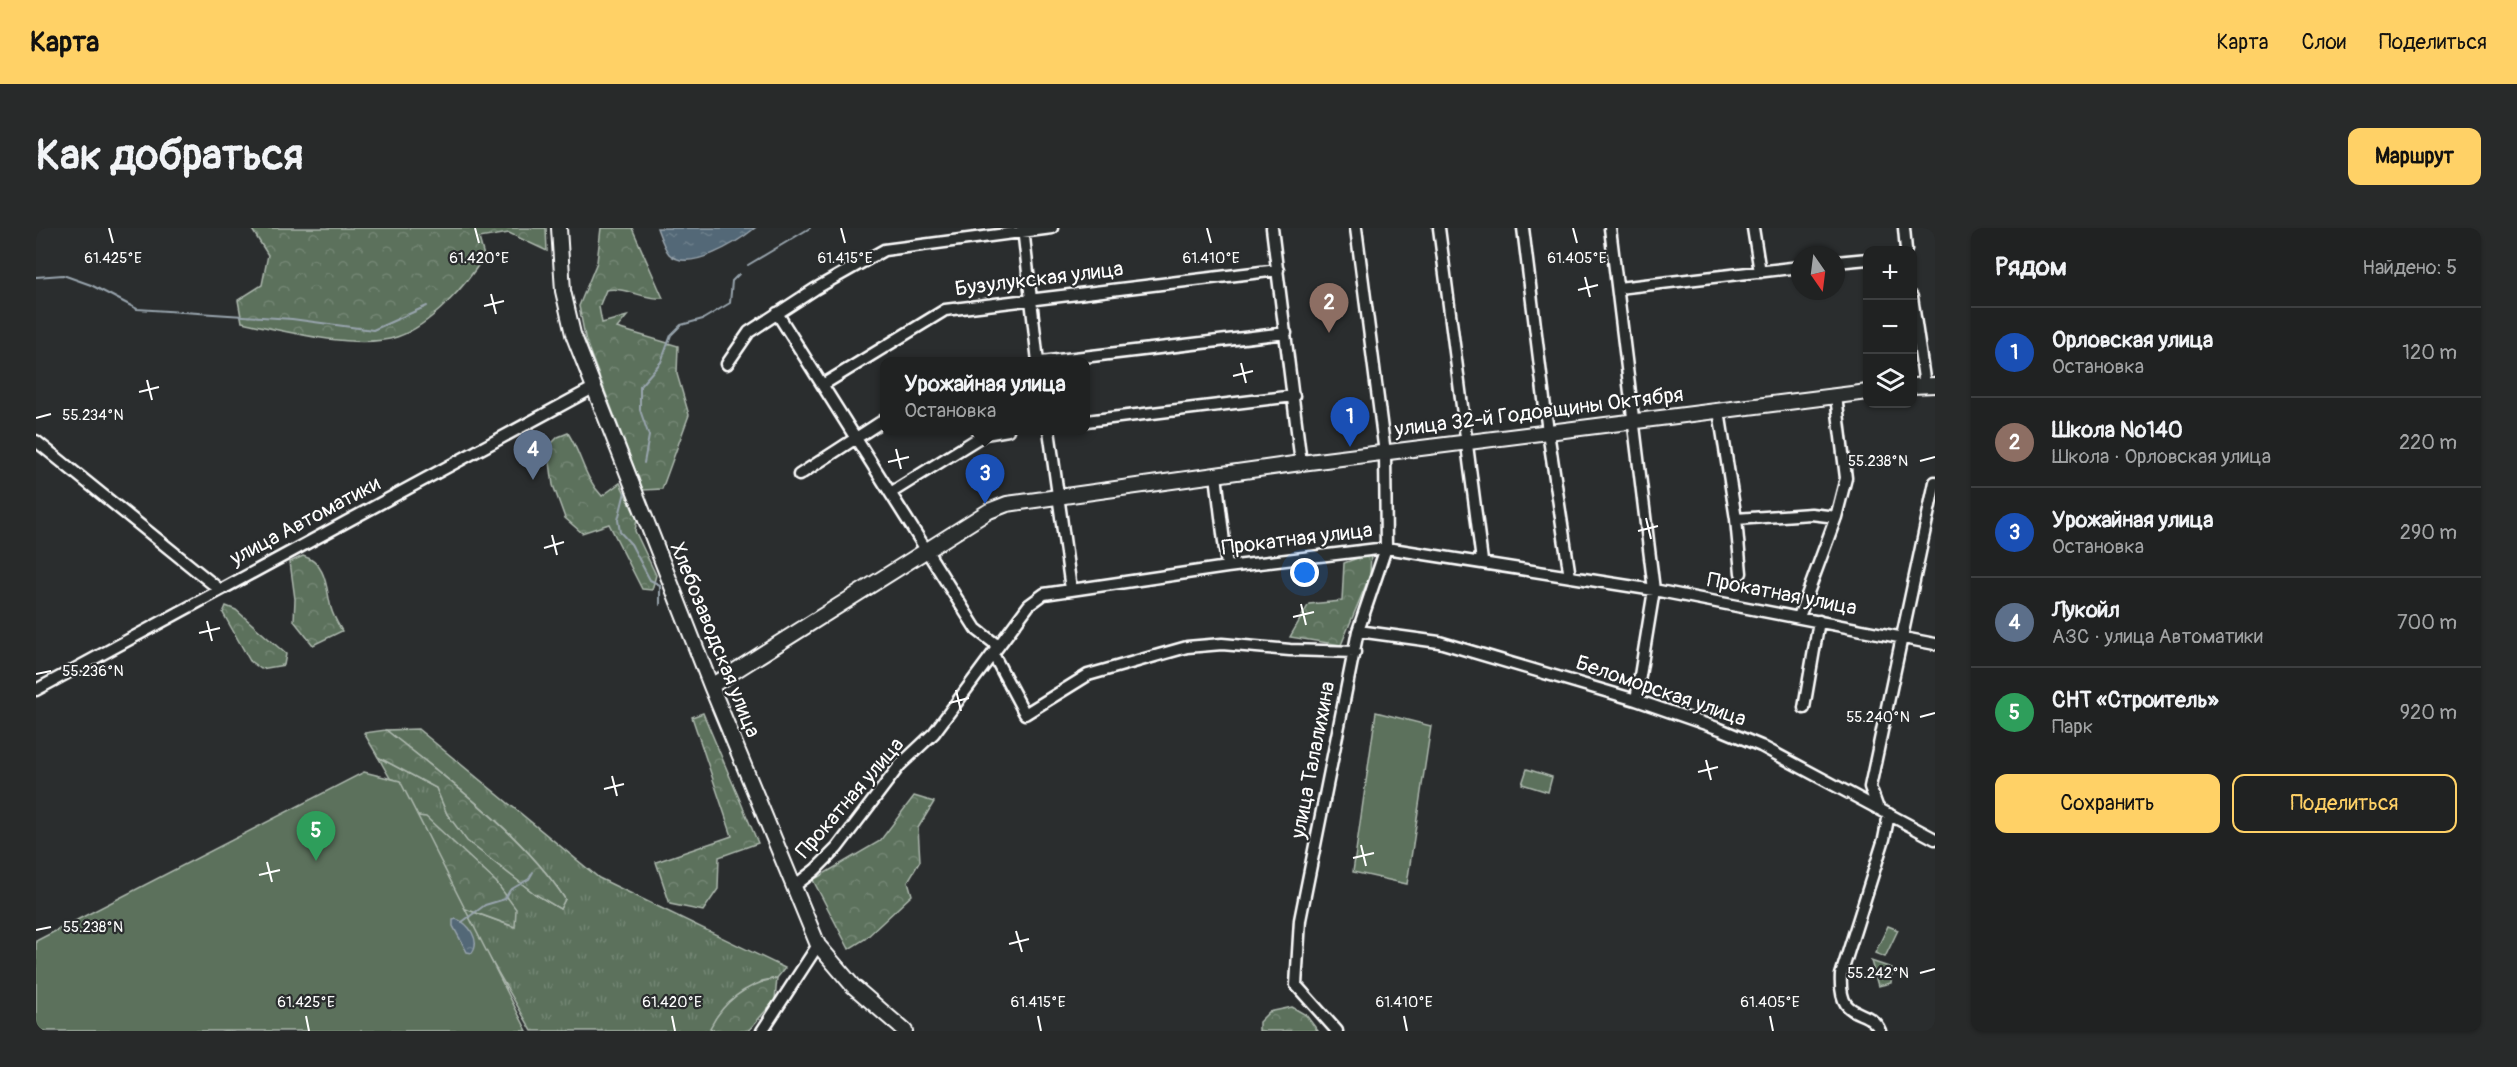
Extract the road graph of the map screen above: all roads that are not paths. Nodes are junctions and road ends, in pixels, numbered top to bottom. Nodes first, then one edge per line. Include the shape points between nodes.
1 (559, 228) edge
2 (1052, 228) edge
3 (1272, 228) edge
4 (1356, 228) edge
5 (1439, 228) edge
6 (1523, 228) edge
7 (1610, 228) edge
8 (1753, 228) edge
9 (1904, 228) edge
10 (1023, 230) edge
11 (1906, 246) edge
12 (1863, 259) edge
13 (1845, 261) edge
14 (1791, 268) edge
15 (1278, 270) junction
16 (1760, 272) junction
17 (1618, 288) junction
18 (1031, 300) junction
19 (1912, 300) edge
20 (777, 313) junction
21 (1286, 333) junction
22 (1038, 357) edge
23 (1082, 357) edge
24 (727, 364) dead end
25 (824, 384) junction
26 (1924, 385) edge
27 (593, 388) junction
28 (1863, 393) edge
29 (1294, 396) junction
30 (1836, 396) junction
31 (1719, 411) junction
32 (1090, 421) edge
33 (1632, 422) junction
34 (880, 423) edge
35 (1548, 432) junction
36 (983, 435) edge
37 (1050, 435) edge
38 (857, 438) junction
39 (36, 441) edge
40 (1466, 442) junction
41 (1385, 453) junction
42 (1301, 463) junction
43 (1216, 474) junction
44 (799, 475) dead end
45 (1935, 482) edge
46 (892, 492) junction
47 (1058, 495) junction
48 (1933, 514) edge
49 (1836, 518) junction
50 (1736, 519) junction
51 (1386, 548) junction
52 (927, 551) junction
53 (1482, 561) junction
54 (1227, 567) junction
55 (1741, 573) dead end
56 (1570, 577) junction
57 (219, 589) junction
58 (1071, 589) junction
59 (1654, 590) junction
60 (1799, 617) junction
61 (1819, 621) junction
62 (1358, 631) junction
63 (1901, 637) junction
64 (1935, 644) edge
65 (996, 650) junction
66 (1355, 652) junction
67 (711, 686) junction
68 (36, 690) edge
69 (1635, 700) junction
70 (1804, 708) dead end
71 (1877, 806) junction
72 (1889, 814) junction
73 (1935, 839) edge
74 (793, 887) junction
75 (818, 945) junction
76 (762, 1031) edge
77 (905, 1031) edge
78 (1337, 1031) edge
79 (1880, 1031) edge

1 - 27 main road, Хлебозаводская улица via 563,291 573,334
2 - 10 street
3 - 15 street
4 - 41 street, улица Талалихина
5 - 40 street
6 - 35 street
7 - 17 street
8 - 16 street
9 - 11 street
10 - 18 street
10 - 20 street via 884,250
12 - 13 street
14 - 16 street
15 - 18 street, Бузулукская улица
15 - 21 street
16 - 17 street
17 - 33 street
18 - 22 street
18 - 25 street, Бузулукская улица via 945,310
19 - 26 street
20 - 24 street via 749,332
20 - 25 street
21 - 23 street
21 - 29 street
25 - 38 street
27 - 57 street, улица Автоматики
27 - 67 main road, Хлебозаводская улица
28 - 30 main road, улица 32-й Годовщины Октября
29 - 32 street
29 - 42 street
30 - 31 main road, улица 32-й Годовщины Октября
30 - 49 street via 1845,478
31 - 33 main road, улица 32-й Годовщины Октября
31 - 50 street
33 - 35 main road, улица 32-й Годовщины Октября
33 - 59 street
34 - 38 street
35 - 40 main road, улица 32-й Годовщины Октября
35 - 56 street
36 - 46 street
37 - 47 street
38 - 44 street
38 - 46 street
39 - 57 street
40 - 41 main road, улица 32-й Годовщины Октября
40 - 53 street
41 - 42 main road, улица 32-й Годовщины Октября
41 - 51 street, улица Талалихина
42 - 43 main road, улица 32-й Годовщины Октября
43 - 47 main road, улица 32-й Годовщины Октября
43 - 54 street
45 - 48 street
46 - 52 street
47 - 52 main road, улица 32-й Годовщины Октября via 989,511
47 - 58 street
48 - 63 street
49 - 50 street via 1811,514
49 - 60 street
50 - 55 street
51 - 53 street, Прокатная улица
51 - 54 street, Прокатная улица
51 - 62 street, улица Талалихина
52 - 65 street via 976,629
52 - 67 main road, улица 32-й Годовщины Октября
53 - 56 street, Прокатная улица
54 - 58 street, Прокатная улица
56 - 59 street, Прокатная улица
57 - 68 street, улица Автоматики
58 - 65 street, Прокатная улица via 1044,594 1029,605
59 - 60 street, Прокатная улица
59 - 69 street
60 - 61 street, Прокатная улица
61 - 63 street, Прокатная улица
61 - 70 street
62 - 66 street, улица Талалихина
62 - 69 street, Беломорская улица via 1439,642
63 - 64 street, Прокатная улица
63 - 71 street via 1870,787
65 - 66 street via 1025,714 1088,675 1187,647 1222,644
65 - 74 street, Прокатная улица via 934,733 900,765 837,848
66 - 78 street, улица Талалихина via 1300,920 1296,985
67 - 74 main road, Хлебозаводская улица
69 - 71 street, Беломорская улица via 1761,747
71 - 72 street, Беломорская улица
72 - 73 street, Беломорская улица
72 - 79 street via 1841,975 1840,993 1845,1006 1874,1023
74 - 75 main road, Хлебозаводская улица
75 - 76 street
75 - 77 main road, Хлебозаводская улица via 853,986

